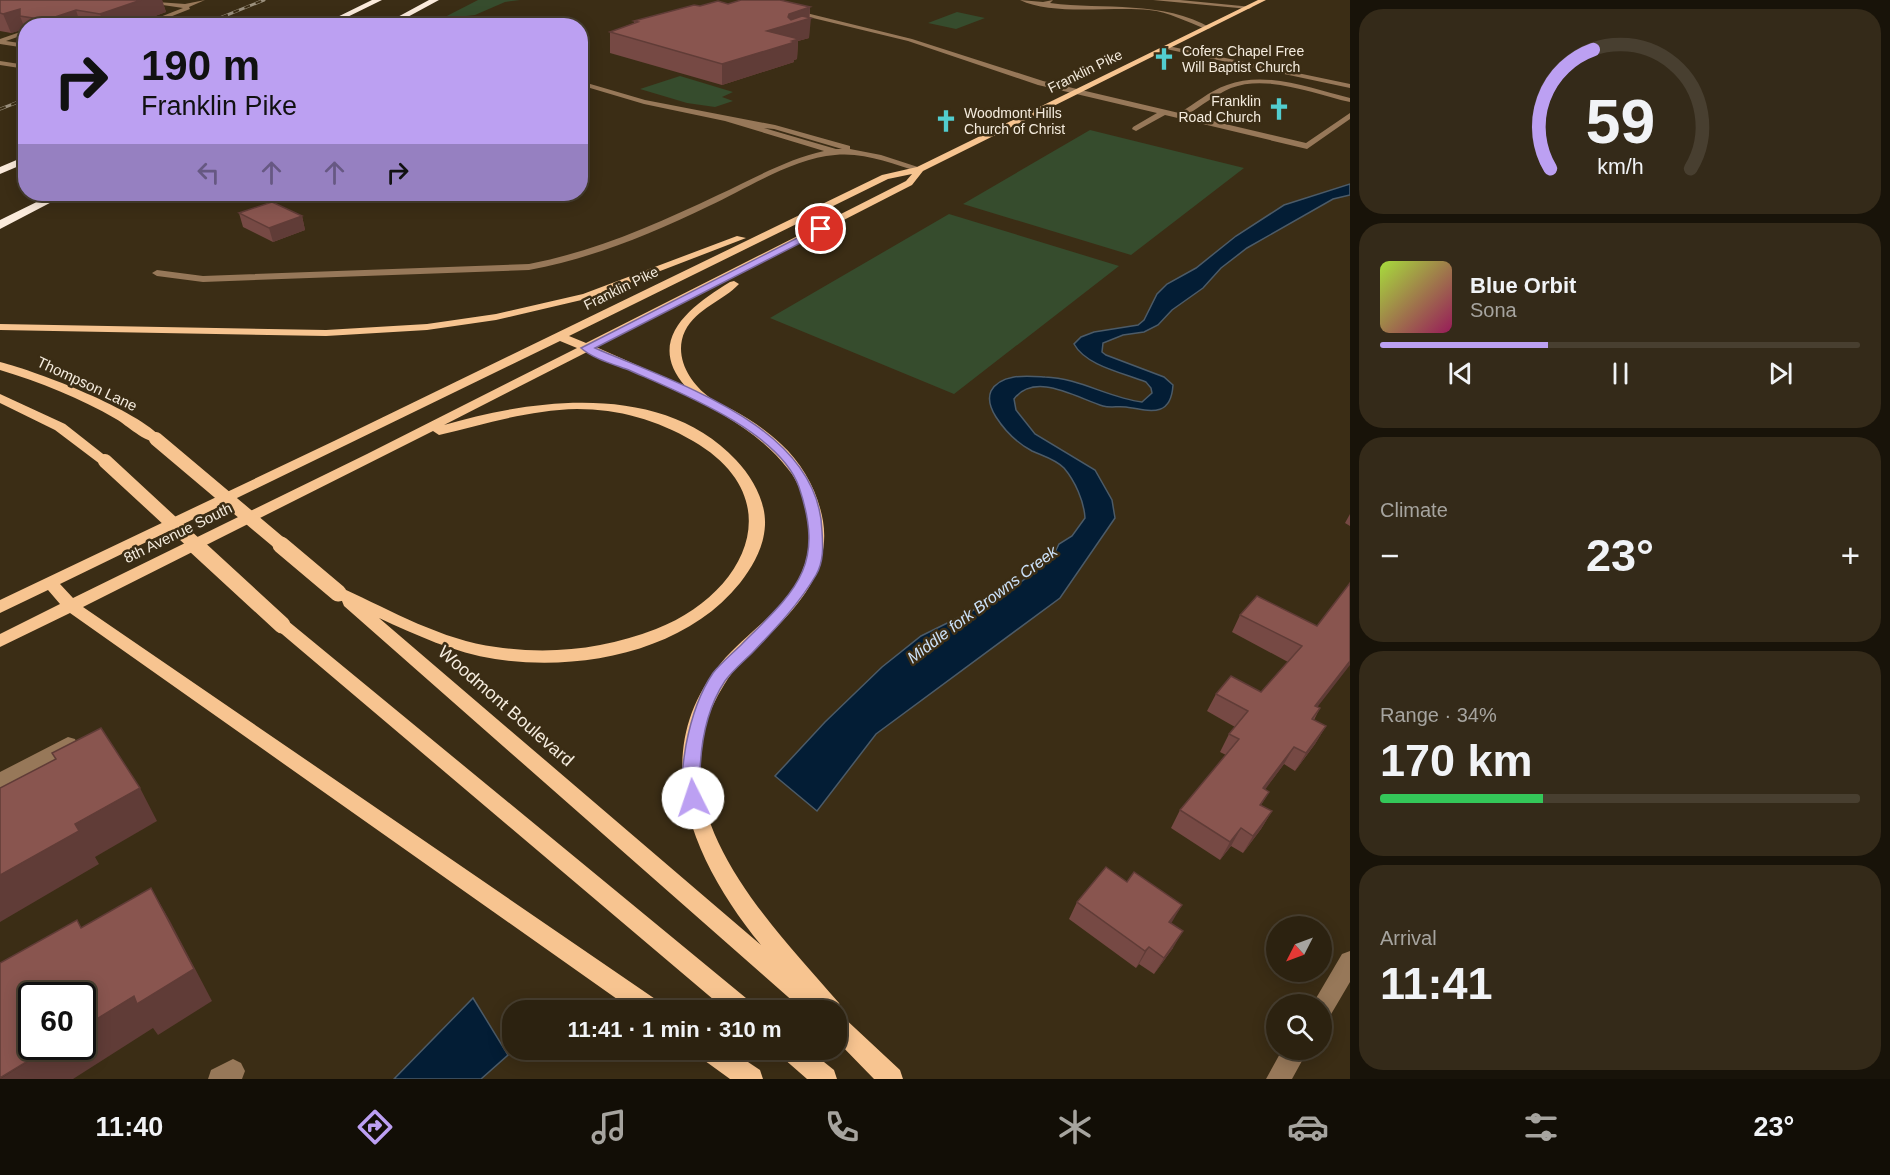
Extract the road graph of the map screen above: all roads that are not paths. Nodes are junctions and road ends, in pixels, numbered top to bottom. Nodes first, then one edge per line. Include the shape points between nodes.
1 (132, 0) edge
2 (202, 0) edge
3 (378, 0) edge
4 (435, 0) edge
5 (1023, 0) edge
6 (1153, 0) edge
7 (1263, 0) edge
8 (1047, 2) edge
9 (185, 6) junction
10 (1249, 7) junction
11 (780, 9) edge
12 (162, 18) edge
13 (339, 18) edge
14 (400, 18) edge
15 (835, 21) junction
16 (818, 27) dead end
17 (1208, 28) junction
18 (18, 35) edge
19 (0, 36) edge
20 (9, 38) junction
21 (0, 41) edge
22 (18, 44) edge
23 (1168, 48) junction
24 (0, 63) edge
25 (18, 64) edge
26 (14, 65) junction
27 (18, 66) edge
28 (588, 85) edge
29 (1350, 86) edge
30 (1076, 92) junction
31 (1350, 100) edge
32 (1164, 112) junction
33 (1350, 115) edge
34 (1180, 116) junction
35 (727, 119) junction
36 (1136, 129) dead end
37 (834, 152) junction
38 (862, 152) junction
39 (18, 163) edge
40 (920, 169) junction
41 (0, 171) edge
42 (47, 201) edge
43 (814, 211) junction
44 (838, 220) junction
45 (0, 225) edge
46 (157, 273) dead end
47 (0, 327) edge
48 (559, 336) junction
49 (587, 348) junction
50 (0, 366) edge
51 (0, 398) edge
52 (703, 399) junction
53 (156, 440) joint
54 (339, 444) joint
55 (372, 457) junction
56 (50, 583) junction
57 (338, 592) junction
58 (71, 606) junction
59 (0, 607) edge
60 (0, 641) edge
61 (68, 744) edge
62 (0, 781) edge
63 (1350, 961) edge
64 (1330, 994) edge
65 (637, 1000) edge
66 (731, 1000) edge
67 (808, 1000) edge
68 (822, 1000) edge
69 (847, 1031) edge
70 (847, 1033) edge
71 (855, 1040) junction
72 (724, 1060) edge
73 (803, 1060) edge
74 (1290, 1060) edge
75 (751, 1079) edge
76 (825, 1079) edge
77 (891, 1079) edge
78 (1278, 1079) edge

1 - 9 street
2 - 9 street
3 - 13 highway
4 - 14 highway
5 - 8 street
6 - 10 street
7 - 10 main road, Franklin Pike
8 - 17 street via 1072,8 1152,9
9 - 12 street via 189,8
10 - 17 main road, Franklin Pike
11 - 15 street
15 - 16 street
15 - 30 street
17 - 23 main road, Franklin Pike
18 - 20 street
19 - 20 street
20 - 21 street
21 - 22 street
23 - 29 street
23 - 30 main road, Franklin Pike
24 - 26 street
25 - 26 street
26 - 27 street
28 - 35 street
30 - 32 street
30 - 40 main road, Franklin Pike
31 - 34 street via 1249,82 1232,86
32 - 34 street
32 - 36 street
33 - 34 street via 1307,146
35 - 37 street
35 - 38 street via 775,127
37 - 38 street
37 - 46 street via 789,166 614,244 539,265 203,279
38 - 40 street
39 - 41 highway
40 - 43 main road, Franklin Pike via 885,177
40 - 44 main road, Franklin Pike via 909,183
42 - 45 highway
43 - 47 main road via 597,293 449,325 326,333
43 - 48 main road, Franklin Pike
44 - 49 main road, Franklin Pike
44 - 52 main road via 720,292 687,319 677,345 677,364
48 - 49 main road
48 - 54 main road, Franklin Pike
49 - 52 main road
49 - 55 main road, Franklin Pike
50 - 53 main road, Thompson Lane via 114,412
51 - 66 main road, bridge via 60,428 105,462 282,625
52 - 68 main road via 760,433 790,462 810,496 817,535 810,573 799,591 719,676 701,713 691,779 696,812 707,843 734,893
53 - 57 main road, Woodmont Boulevard, bridge
54 - 56 main road, 8th Avenue South
55 - 57 main road via 443,430 520,410 579,405 619,409 678,426 726,456 753,498 757,529 747,562 720,597 662,633 596,653 524,656 468,647
55 - 58 main road, 8th Avenue South
56 - 58 main road
56 - 59 main road, 8th Avenue South
57 - 67 main road, Woodmont Boulevard
58 - 60 main road, 8th Avenue South
58 - 65 main road
61 - 62 street
63 - 64 street
69 - 71 main road
70 - 71 main road
71 - 77 main road
72 - 75 main road
73 - 76 main road
74 - 78 street

